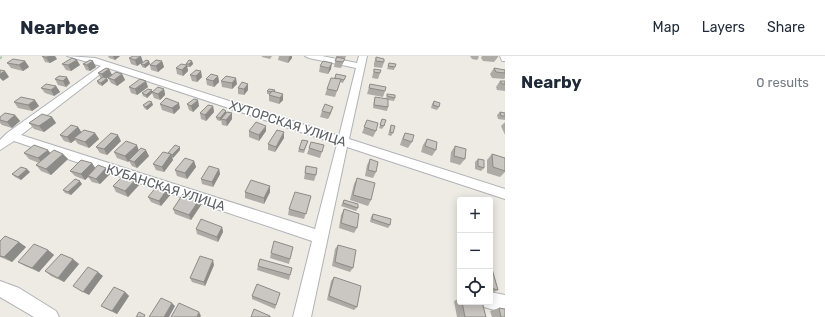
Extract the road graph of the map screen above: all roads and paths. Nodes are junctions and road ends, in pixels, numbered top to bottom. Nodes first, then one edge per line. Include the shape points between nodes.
1 (2, 56) edge
2 (70, 56) edge
3 (309, 56) edge
4 (504, 56) edge
5 (94, 58) edge
6 (0, 59) edge
7 (505, 59) edge
8 (362, 61) edge
9 (106, 65) junction
10 (12, 136) junction
11 (343, 140) junction
12 (0, 146) edge
13 (505, 194) edge
14 (320, 237) junction
15 (0, 289) edge
16 (493, 302) edge
17 (505, 304) edge
18 (50, 317) edge
19 (302, 317) edge

1 - 6 path
2 - 5 street, ХУТОРСКАЯ УЛИЦА
3 - 8 street
4 - 7 street
5 - 9 street, ХУТОРСКАЯ УЛИЦА
8 - 11 street
9 - 10 street
9 - 11 street, ХУТОРСКАЯ УЛИЦА
10 - 12 street
10 - 14 street, КУБАНСКАЯ УЛИЦА
11 - 13 street, ХУТОРСКАЯ УЛИЦА
11 - 14 street
14 - 19 street
15 - 18 street
16 - 17 street

